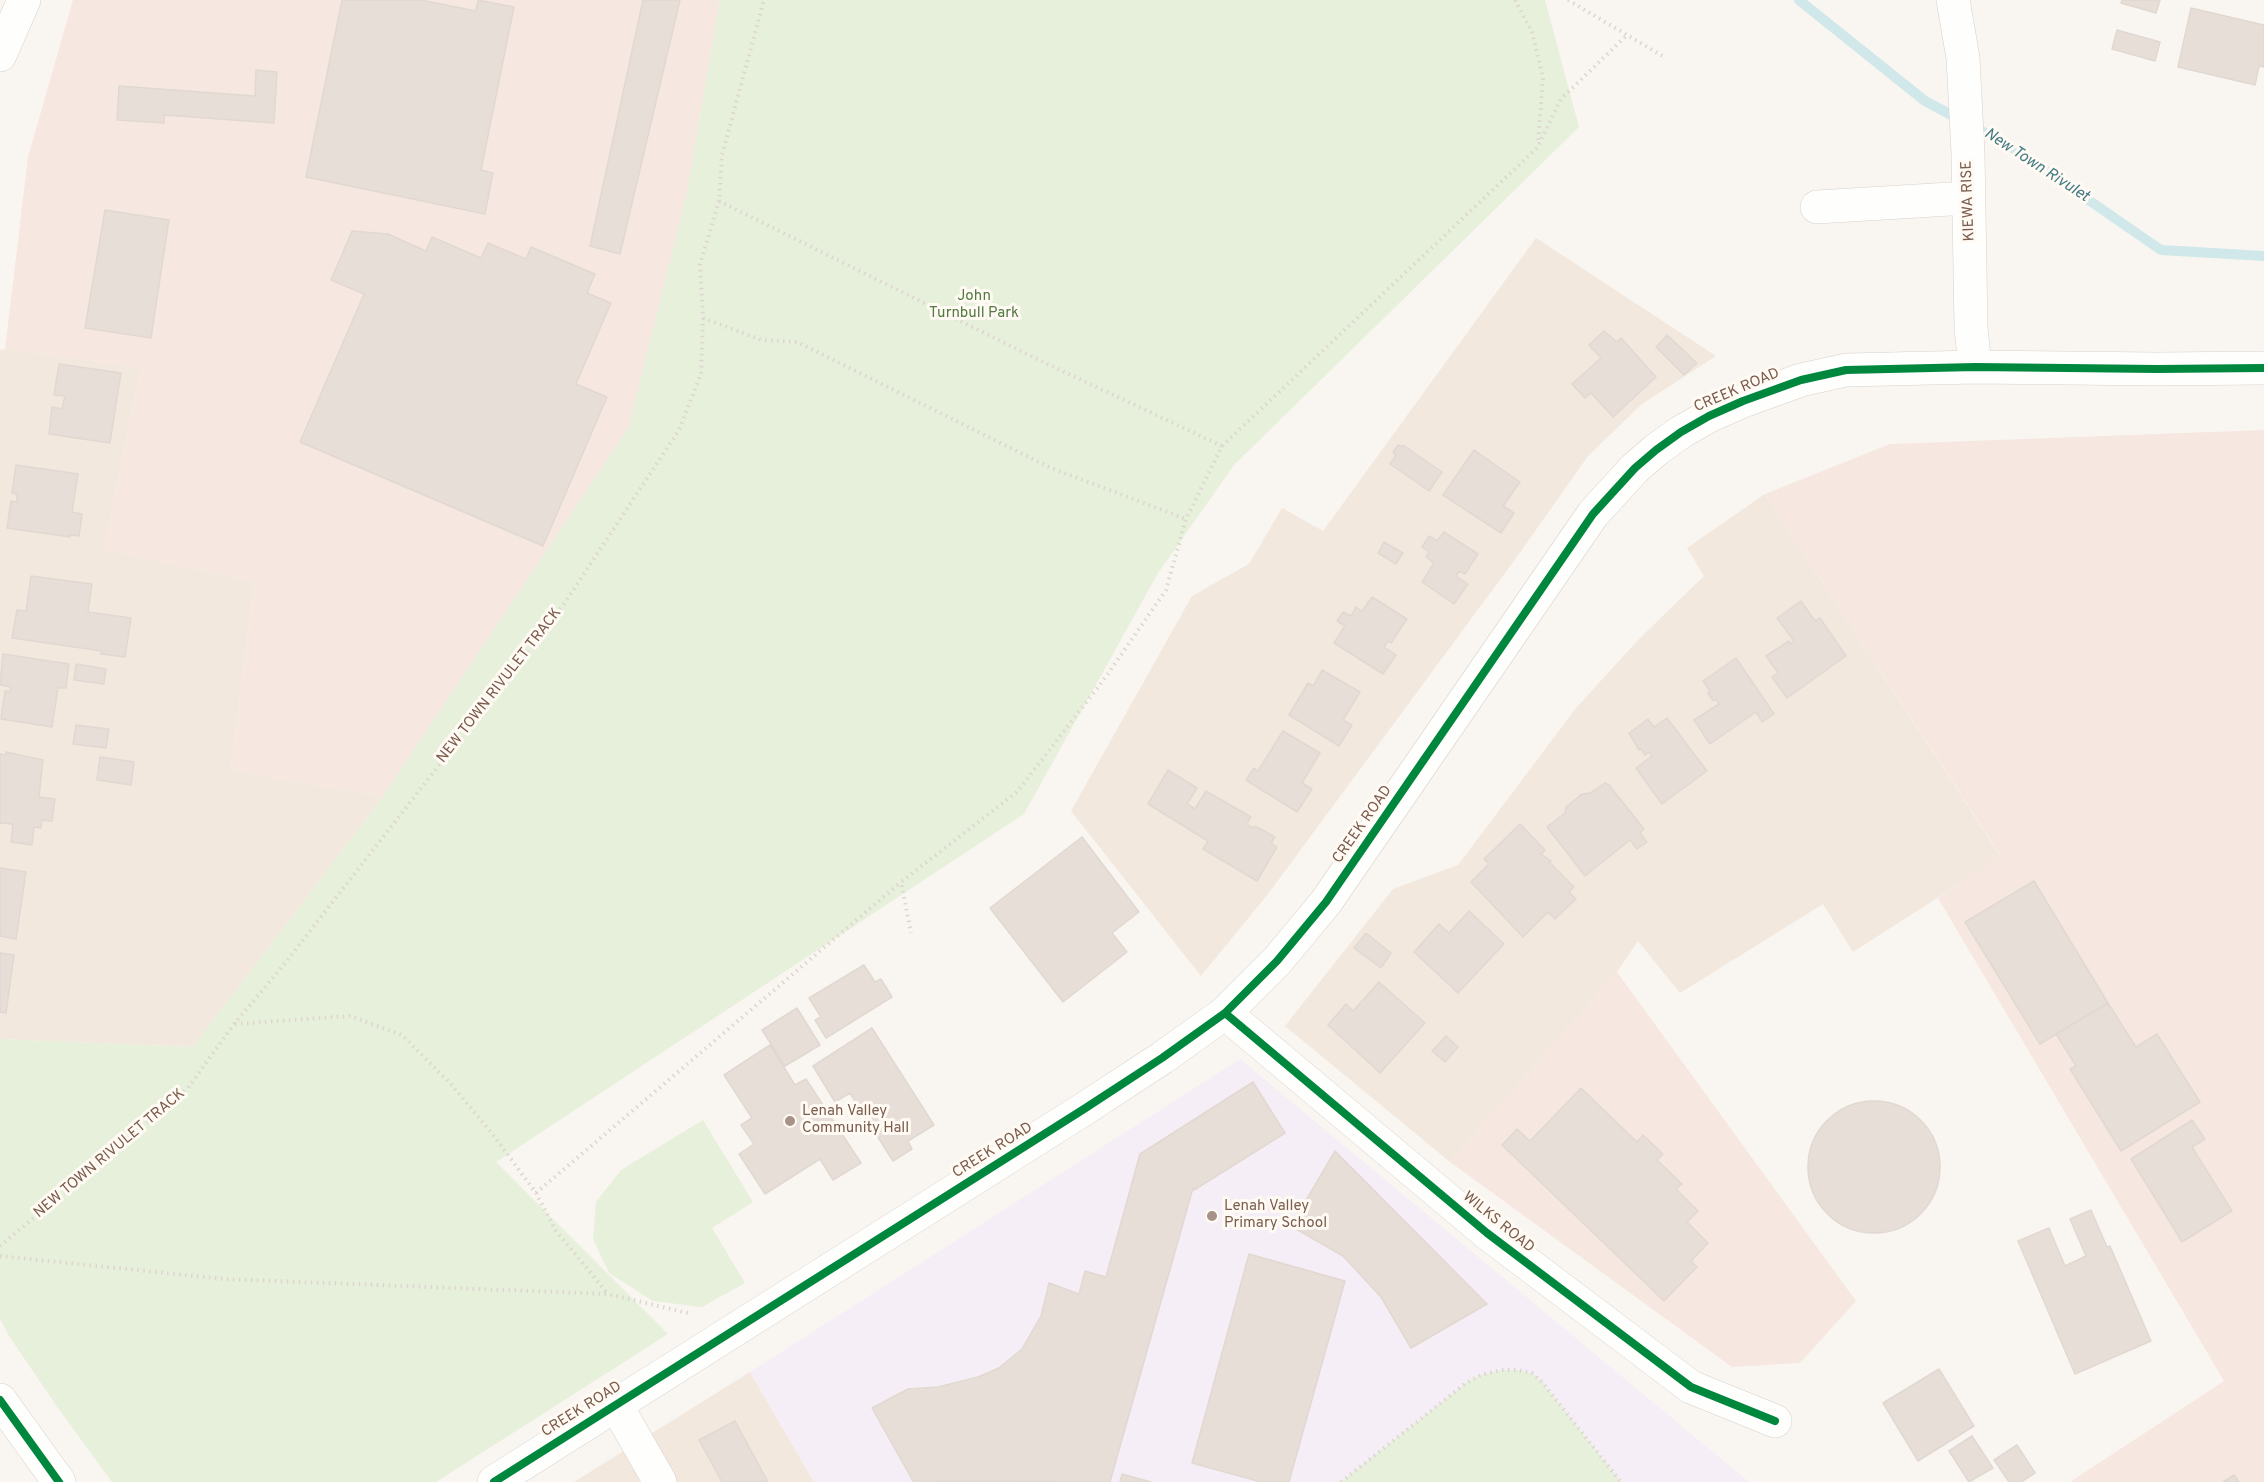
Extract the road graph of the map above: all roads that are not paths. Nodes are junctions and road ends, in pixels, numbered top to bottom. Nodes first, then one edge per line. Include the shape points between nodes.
1 (24, 0) edge
2 (1953, 0) edge
3 (0, 56) edge
4 (1967, 198) junction
5 (1817, 207) dead end
6 (1975, 367) junction
7 (2264, 368) edge
8 (1225, 1013) junction
9 (0, 1400) edge
10 (616, 1406) junction
11 (1775, 1421) dead end
12 (59, 1482) edge
13 (494, 1482) edge
14 (660, 1482) edge

1 - 3 street
2 - 4 street, KIEWA RISE via 1963,58
4 - 5 street
4 - 6 street, KIEWA RISE
6 - 7 street, CREEK ROAD
6 - 8 street, CREEK ROAD via 1846,370 1802,380 1709,416 1656,450 1593,514 1326,902 1277,961
8 - 10 street, CREEK ROAD via 1084,1109
8 - 11 street, WILKS ROAD via 1487,1233 1690,1387
9 - 12 street
10 - 13 street, CREEK ROAD
10 - 14 street

